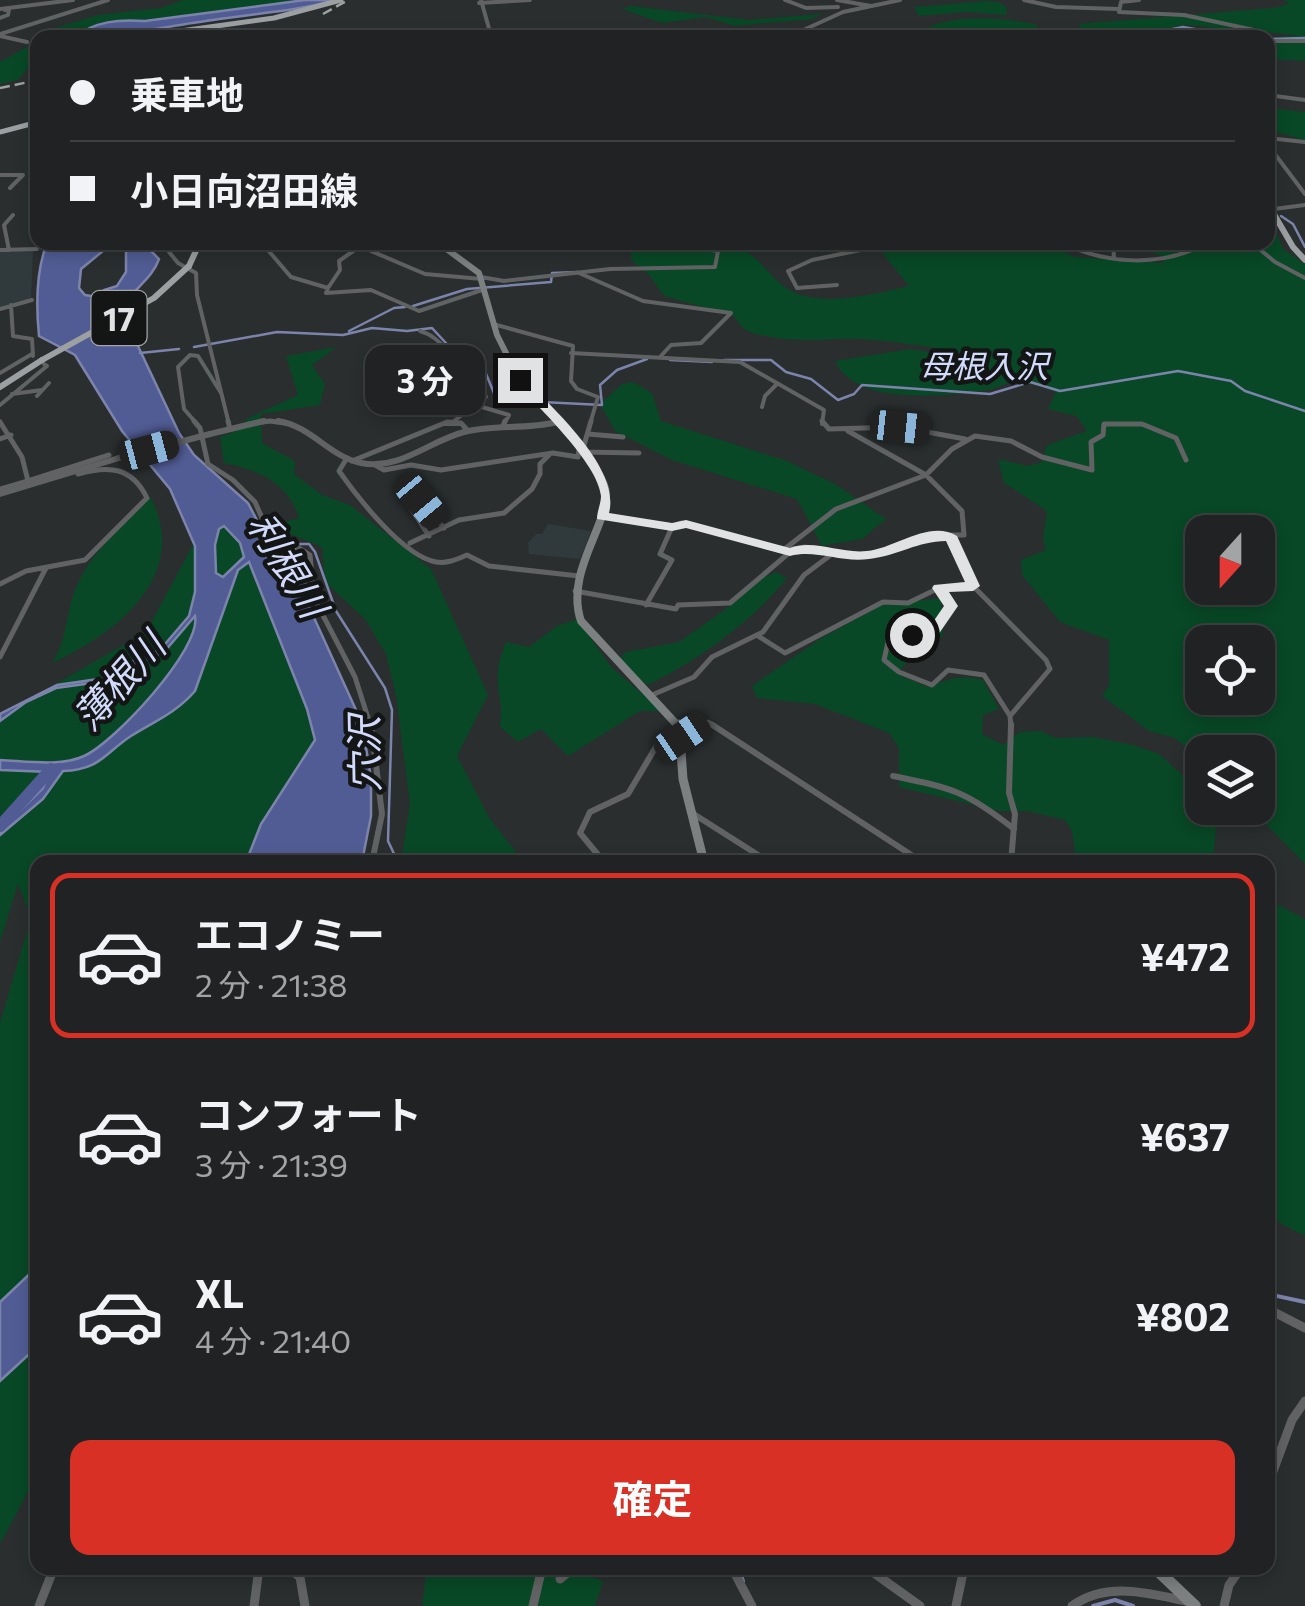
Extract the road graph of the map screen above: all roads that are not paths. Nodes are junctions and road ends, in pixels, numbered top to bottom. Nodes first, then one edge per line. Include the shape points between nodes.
1 (58, 0) edge
2 (73, 0) edge
3 (108, 0) edge
4 (341, 0) edge
5 (530, 0) edge
6 (785, 0) edge
7 (837, 0) edge
8 (900, 0) edge
9 (1024, 0) edge
10 (1139, 0) edge
11 (480, 1) edge
12 (846, 3) junction
13 (872, 6) junction
14 (2, 8) edge
15 (838, 8) junction
16 (1119, 9) junction
17 (58, 14) junction
18 (0, 18) edge
19 (818, 22) junction
20 (172, 30) edge
21 (489, 30) edge
22 (802, 30) edge
23 (1254, 30) edge
24 (0, 35) edge
25 (1275, 41) edge
26 (1305, 41) edge
27 (27, 42) dead end
28 (1275, 96) edge
29 (1305, 100) edge
30 (30, 124) edge
31 (0, 132) edge
32 (1275, 139) edge
33 (1305, 142) edge
34 (1275, 154) edge
35 (0, 174) edge
36 (10, 188) dead end
37 (1305, 194) edge
38 (1305, 205) edge
39 (1275, 206) edge
40 (14, 215) dead end
41 (1275, 215) edge
42 (30, 249) edge
43 (0, 250) edge
44 (9, 250) junction
45 (167, 250) edge
46 (196, 250) edge
47 (268, 250) edge
48 (357, 250) edge
49 (365, 250) edge
50 (447, 250) edge
51 (711, 250) edge
52 (861, 250) edge
53 (1074, 250) edge
54 (1114, 250) edge
55 (1193, 250) edge
56 (1261, 250) edge
57 (1114, 258) junction
58 (1305, 260) edge
59 (572, 272) junction
60 (482, 278) junction
61 (1305, 278) edge
62 (837, 284) dead end
63 (328, 288) junction
64 (486, 290) junction
65 (32, 300) dead end
66 (11, 305) junction
67 (0, 309) edge
68 (493, 324) junction
69 (420, 331) dead end
70 (572, 353) junction
71 (660, 357) junction
72 (38, 358) junction
73 (0, 372) edge
74 (49, 383) dead end
75 (778, 383) junction
76 (0, 388) edge
77 (221, 393) junction
78 (11, 394) junction
79 (0, 405) edge
80 (475, 405) junction
81 (762, 407) dead end
82 (454, 421) junction
83 (0, 422) edge
84 (557, 422) junction
85 (503, 426) junction
86 (230, 429) junction
87 (468, 431) junction
88 (848, 431) junction
89 (588, 434) junction
90 (11, 435) junction
91 (623, 437) dead end
92 (0, 439) edge
93 (966, 439) junction
94 (581, 450) junction
95 (639, 452) dead end
96 (550, 454) junction
97 (350, 460) junction
98 (1186, 460) dead end
99 (106, 461) junction
100 (375, 465) junction
101 (926, 475) junction
102 (28, 480) junction
103 (0, 493) edge
104 (421, 501) dead end
105 (408, 504) dead end
106 (602, 516) junction
107 (672, 527) junction
108 (444, 528) junction
109 (429, 536) junction
110 (951, 536) junction
111 (410, 543) junction
112 (786, 551) junction
113 (832, 554) junction
114 (46, 567) junction
115 (579, 576) junction
116 (0, 584) edge
117 (973, 586) junction
118 (939, 588) junction
119 (575, 591) junction
120 (646, 605) junction
121 (758, 636) junction
122 (0, 656) edge
123 (652, 695) junction
124 (1010, 716) junction
125 (682, 737) junction
126 (893, 776) dead end
127 (692, 813) junction
128 (1015, 830) junction
129 (373, 855) edge
130 (598, 855) edge
131 (702, 855) edge
132 (758, 855) edge
133 (911, 855) edge
134 (1011, 855) edge
135 (1275, 1313) edge
136 (1305, 1328) edge
137 (1305, 1401) edge
138 (1292, 1420) junction
139 (1305, 1426) edge
140 (1275, 1465) edge
141 (51, 1575) edge
142 (258, 1575) edge
143 (297, 1575) edge
144 (540, 1575) edge
145 (565, 1575) edge
146 (736, 1575) edge
147 (875, 1575) edge
148 (963, 1575) edge
149 (1163, 1575) edge
150 (1236, 1575) edge
151 (560, 1580) dead end
152 (1192, 1605) edge
153 (38, 1606) edge
154 (254, 1606) edge
155 (305, 1606) edge
156 (533, 1606) edge
157 (752, 1606) edge
158 (920, 1606) edge
159 (956, 1606) edge
160 (1072, 1606) edge
161 (1224, 1606) edge

1 - 2 street
1 - 14 street
1 - 17 street via 51,11
3 - 17 street
4 - 20 highway via 274,18
5 - 11 street
6 - 15 street via 802,8
7 - 12 street
8 - 13 street
9 - 16 street
10 - 16 street via 1121,2
11 - 21 street
12 - 13 street
12 - 15 street
13 - 19 street
14 - 18 street via 8,15
15 - 19 street
16 - 23 street
17 - 24 street
19 - 22 street
24 - 27 street
25 - 26 street
28 - 29 street
30 - 31 highway
32 - 33 street
34 - 37 street
35 - 36 street via 23,174
38 - 39 street
40 - 44 street via 4,225
41 - 58 highway via 1289,246
42 - 44 street
43 - 44 street
45 - 77 street via 196,273
46 - 72 highway, 17, bridge via 189,266 154,298
47 - 63 street via 291,277
48 - 63 street via 339,261
49 - 60 street via 425,274
50 - 60 main road
51 - 59 street via 718,251 714,267
52 - 62 street via 788,271 797,288
53 - 57 street
54 - 57 street
55 - 57 street via 1176,258
56 - 61 street
59 - 60 street
59 - 71 street via 644,300 731,313 701,344 672,345
60 - 64 main road
63 - 64 street via 330,294 372,290 419,311
64 - 68 main road
65 - 66 street
66 - 67 street
66 - 72 street via 13,336 32,339
68 - 70 street via 565,340
68 - 84 main road via 520,380
69 - 80 street via 432,334 458,365 479,372 486,397
70 - 71 street
70 - 89 street via 571,381 598,398
71 - 75 street via 740,362
72 - 73 street
72 - 76 highway, 17
72 - 78 street via 47,366
74 - 78 street via 39,393
75 - 81 street
75 - 88 street via 824,410 822,424
77 - 86 street
77 - 129 street via 198,356 182,362 184,409 199,426 208,464 255,502 266,527 310,555 314,598 369,712 382,814
78 - 79 street
80 - 82 street
80 - 85 street via 510,415
82 - 87 street
82 - 97 street
83 - 90 street
84 - 85 street
84 - 94 main road
85 - 87 street
86 - 97 street via 294,422
86 - 103 street, bridge
87 - 100 street
88 - 93 street via 900,427
88 - 101 street
89 - 91 street
89 - 94 street
90 - 92 street
90 - 102 street
93 - 98 street via 1011,440 1092,470 1091,442 1103,435 1104,424 1118,424 1173,434
93 - 101 street
94 - 95 street
94 - 96 street via 578,457
94 - 106 main road via 606,488
96 - 100 street via 441,470
96 - 108 street via 532,490 514,507
97 - 100 street
97 - 111 street via 340,471 369,515
99 - 102 street
99 - 103 street
99 - 114 street via 135,476 147,498 93,556 73,566
101 - 110 street via 962,511 964,534
101 - 112 street via 836,509
102 - 103 street
104 - 108 street
105 - 109 street
106 - 107 street
106 - 115 main road
107 - 112 street via 686,524
107 - 120 street via 660,554 672,560
108 - 109 street
109 - 111 street
110 - 113 street via 922,536 867,556
110 - 117 street
111 - 115 street via 433,562 467,555 489,566
112 - 113 street via 805,547
112 - 120 street via 765,576 742,584 730,603
113 - 121 street via 814,564
114 - 116 street
114 - 122 street
115 - 119 main road
117 - 118 street
117 - 124 street via 1050,668
118 - 121 street via 919,600 883,602 785,653
118 - 124 street via 951,606 946,616 932,631 928,625 916,635 892,629 884,660 932,684 948,670 984,675
119 - 120 street
119 - 123 main road via 582,621
121 - 123 street via 712,656 698,676
123 - 125 main road via 679,722
124 - 128 street
125 - 127 main road
125 - 130 street via 658,745 628,794 610,798 579,826
125 - 133 street via 702,724 716,725
126 - 128 street via 954,788
127 - 131 main road
127 - 132 street
128 - 134 street
135 - 136 street
137 - 138 street
138 - 139 street
138 - 140 street
141 - 153 street
142 - 154 street
143 - 155 street
144 - 156 street
145 - 151 street
146 - 157 street
147 - 158 street
148 - 159 street
149 - 152 main road
150 - 161 street
152 - 160 street via 1106,1591

